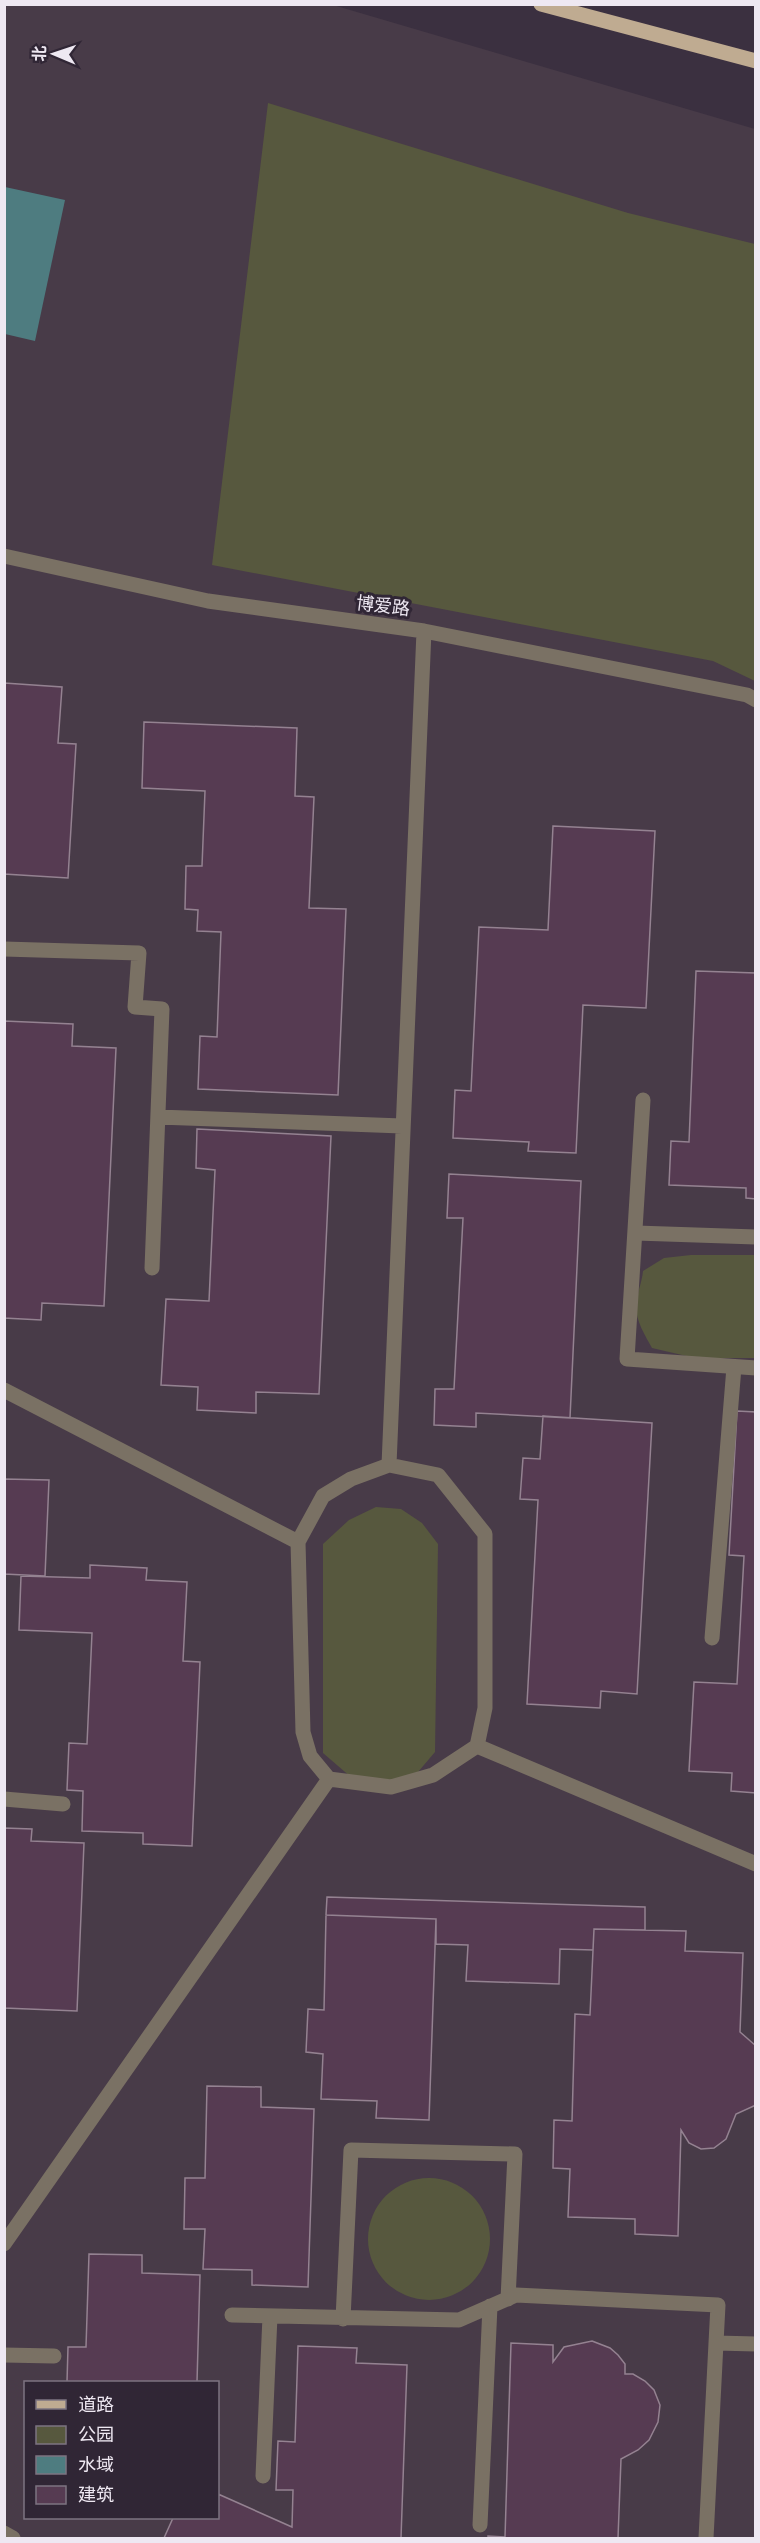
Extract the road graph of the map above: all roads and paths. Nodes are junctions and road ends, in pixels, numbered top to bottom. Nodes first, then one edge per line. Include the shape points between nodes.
1 (541, 4) edge
2 (756, 61) edge
3 (4, 556) edge
4 (423, 631) junction
5 (756, 700) edge
6 (4, 949) edge
7 (643, 1100) dead end
8 (158, 1117) junction
9 (402, 1126) junction
10 (636, 1233) junction
11 (756, 1237) edge
12 (152, 1268) dead end
13 (734, 1367) junction
14 (756, 1368) edge
15 (4, 1390) edge
16 (389, 1465) junction
17 (298, 1542) junction
18 (712, 1638) dead end
19 (477, 1746) junction
20 (329, 1779) junction
21 (4, 1799) edge
22 (63, 1804) dead end
23 (756, 1864) edge
24 (4, 2244) edge
25 (508, 2299) junction
26 (490, 2307) junction
27 (232, 2315) dead end
28 (270, 2316) junction
29 (343, 2319) junction
30 (716, 2343) junction
31 (756, 2344) edge
32 (4, 2355) edge
33 (54, 2356) dead end
34 (263, 2476) dead end
35 (480, 2525) dead end
36 (4, 2533) edge
37 (13, 2538) edge
38 (706, 2538) edge

1 - 2 main road
3 - 4 street, 博爱路 via 208,601
4 - 5 street, 博爱路
4 - 9 street
6 - 8 street via 139,953 135,1007 162,1009
7 - 10 street
8 - 9 street
8 - 12 street
9 - 16 street
10 - 11 street
10 - 13 street via 627,1359
13 - 14 street
13 - 18 street
15 - 17 street
16 - 17 street via 351,1479 323,1496
16 - 19 street via 438,1475 485,1534 485,1708
17 - 20 street via 303,1732 310,1756
19 - 20 street via 433,1775 391,1788
19 - 23 street
20 - 24 street
21 - 22 street
25 - 26 street
25 - 29 street via 515,2154 351,2150
25 - 30 street via 516,2295 718,2305
26 - 29 street via 459,2320
26 - 35 street
27 - 28 street
28 - 29 street
28 - 34 street
30 - 31 street
30 - 38 street
32 - 33 street
36 - 37 street

